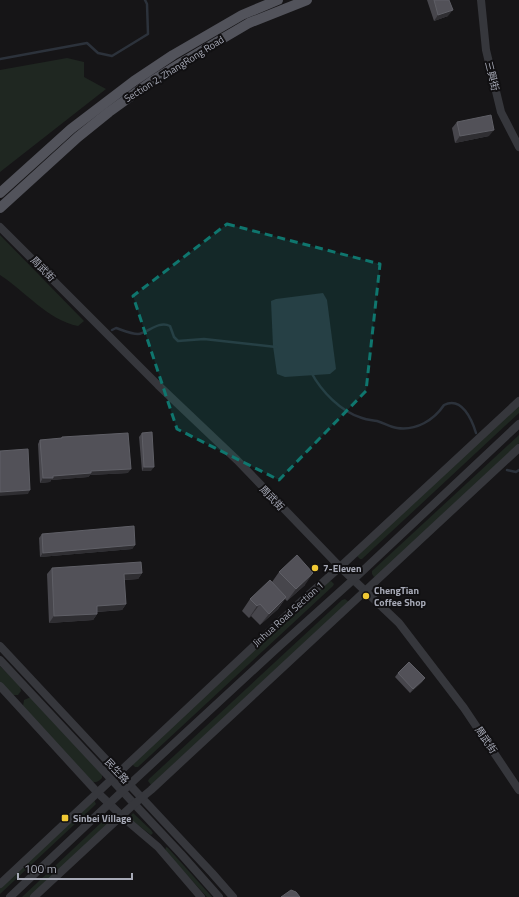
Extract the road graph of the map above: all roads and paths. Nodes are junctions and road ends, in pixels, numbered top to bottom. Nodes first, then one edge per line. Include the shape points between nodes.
1 (278, 0) edge
2 (307, 0) edge
3 (481, 0) edge
4 (519, 147) edge
5 (0, 193) edge
6 (0, 208) edge
7 (0, 227) edge
8 (519, 401) edge
9 (519, 424) edge
10 (519, 448) edge
11 (340, 568) junction
12 (354, 579) junction
13 (365, 591) junction
14 (0, 646) edge
15 (0, 660) edge
16 (0, 686) edge
17 (118, 774) junction
18 (111, 780) junction
19 (129, 785) junction
20 (519, 790) edge
21 (122, 791) junction
22 (98, 792) junction
23 (142, 797) junction
24 (109, 804) junction
25 (134, 804) junction
26 (122, 816) junction
27 (0, 884) edge
28 (10, 897) edge
29 (34, 897) edge
30 (201, 897) edge
31 (219, 897) edge
32 (233, 897) edge

1 - 5 main road, Section 2, ZhangRong Road via 242,14 134,81 71,129
2 - 6 main road, Section 2, ZhangRong Road via 249,23 152,81 78,137
3 - 4 street, 三興街 via 486,50 501,112
7 - 11 street, 周武街 via 237,460
8 - 11 street, Jinhua Road Section 1
9 - 12 street, Jinhua Road Section 1
10 - 13 street
11 - 12 street, 周武街
11 - 17 street, Jinhua Road Section 1 via 298,604
12 - 13 street, 周武街
12 - 19 street, Jinhua Road Section 1
13 - 20 street, 周武街 via 399,623 464,708
13 - 23 street
14 - 17 street, 民生路
15 - 18 street, 民生路
16 - 22 street
17 - 18 street, Jinhua Road Section 1
17 - 19 street, 民生路
18 - 21 street, 民生路
18 - 22 street, Jinhua Road Section 1
19 - 21 street, Jinhua Road Section 1
19 - 23 street, 民生路
21 - 24 street, Jinhua Road Section 1
21 - 25 street, 民生路
22 - 24 street
22 - 27 street, Jinhua Road Section 1
23 - 25 street
23 - 32 street, 民生路
24 - 26 street
24 - 28 street, Jinhua Road Section 1
25 - 26 street
25 - 31 street, 民生路
26 - 29 street
26 - 30 street via 153,842

